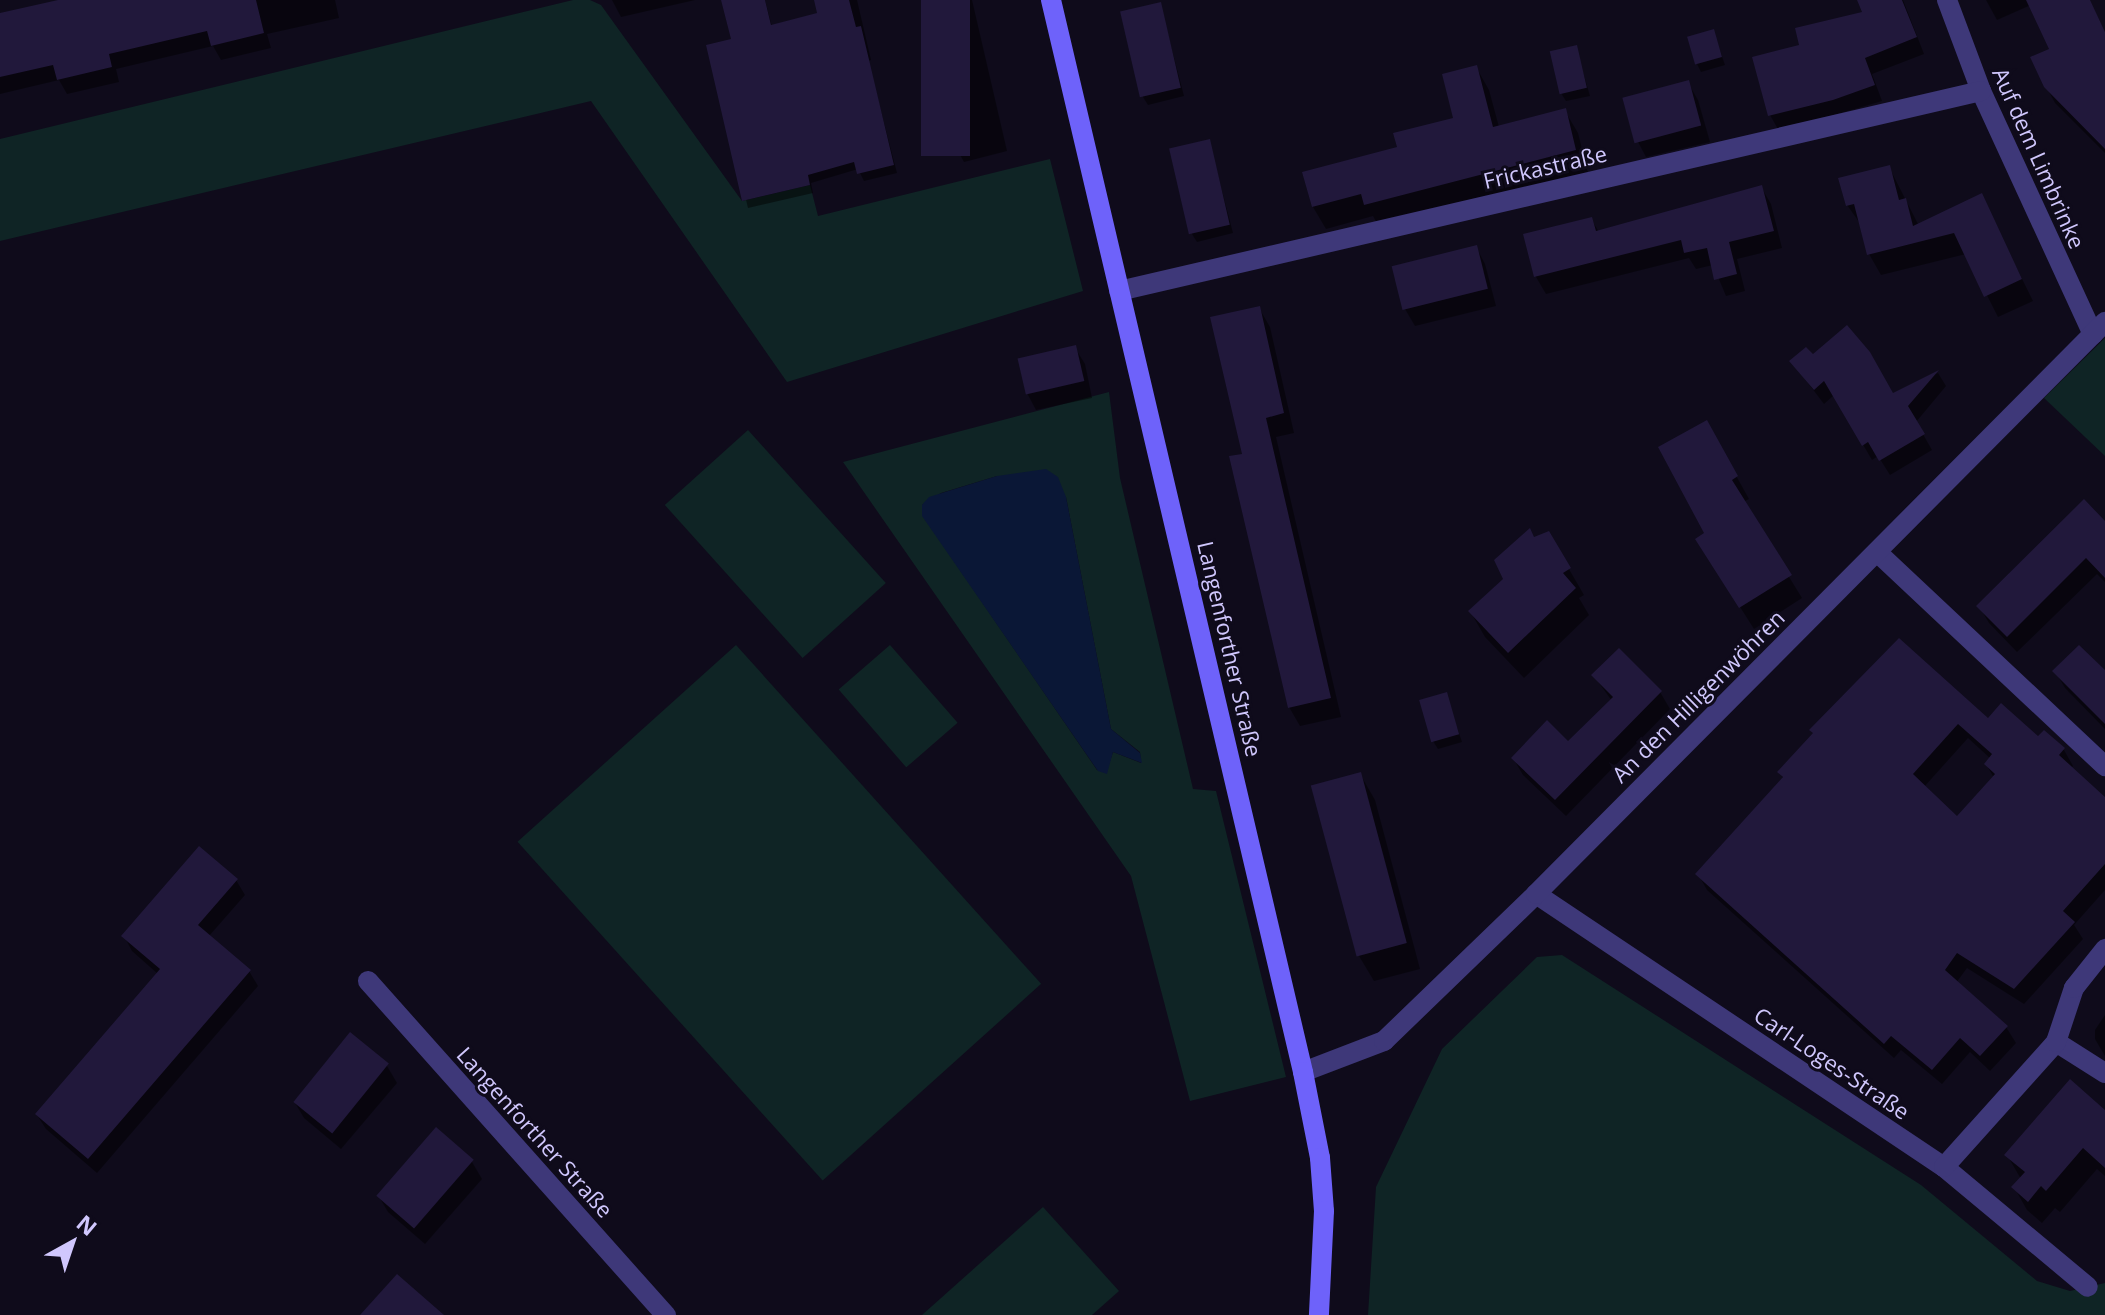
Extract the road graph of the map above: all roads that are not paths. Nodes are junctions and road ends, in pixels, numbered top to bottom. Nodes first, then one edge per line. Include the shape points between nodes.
1 (1051, 0) edge
2 (1947, 0) edge
3 (1981, 91) junction
4 (1119, 291) junction
5 (2099, 328) edge
6 (1877, 552) junction
7 (2105, 766) edge
8 (1536, 894) junction
9 (2105, 949) edge
10 (368, 981) dead end
11 (2056, 1042) junction
12 (1303, 1072) junction
13 (2105, 1073) edge
14 (1944, 1167) junction
15 (2088, 1287) dead end
16 (666, 1315) edge
17 (1319, 1315) edge

1 - 4 main road, Langenforther Straße
2 - 3 street, Auf dem Limbrinke
3 - 4 street, Frickastraße
3 - 5 street, Auf dem Limbrinke
4 - 12 main road, Langenforther Straße
5 - 6 street, An den Hilligenwöhren
6 - 7 street
6 - 8 street, An den Hilligenwöhren
8 - 12 street, An den Hilligenwöhren via 1384,1041
8 - 14 street, Carl-Loges-Straße
9 - 11 street via 2074,988
10 - 16 street, Langenforther Straße
11 - 13 street
11 - 14 street
12 - 17 main road, Langenforther Straße via 1324,1211
14 - 15 street, Carl-Loges-Straße

